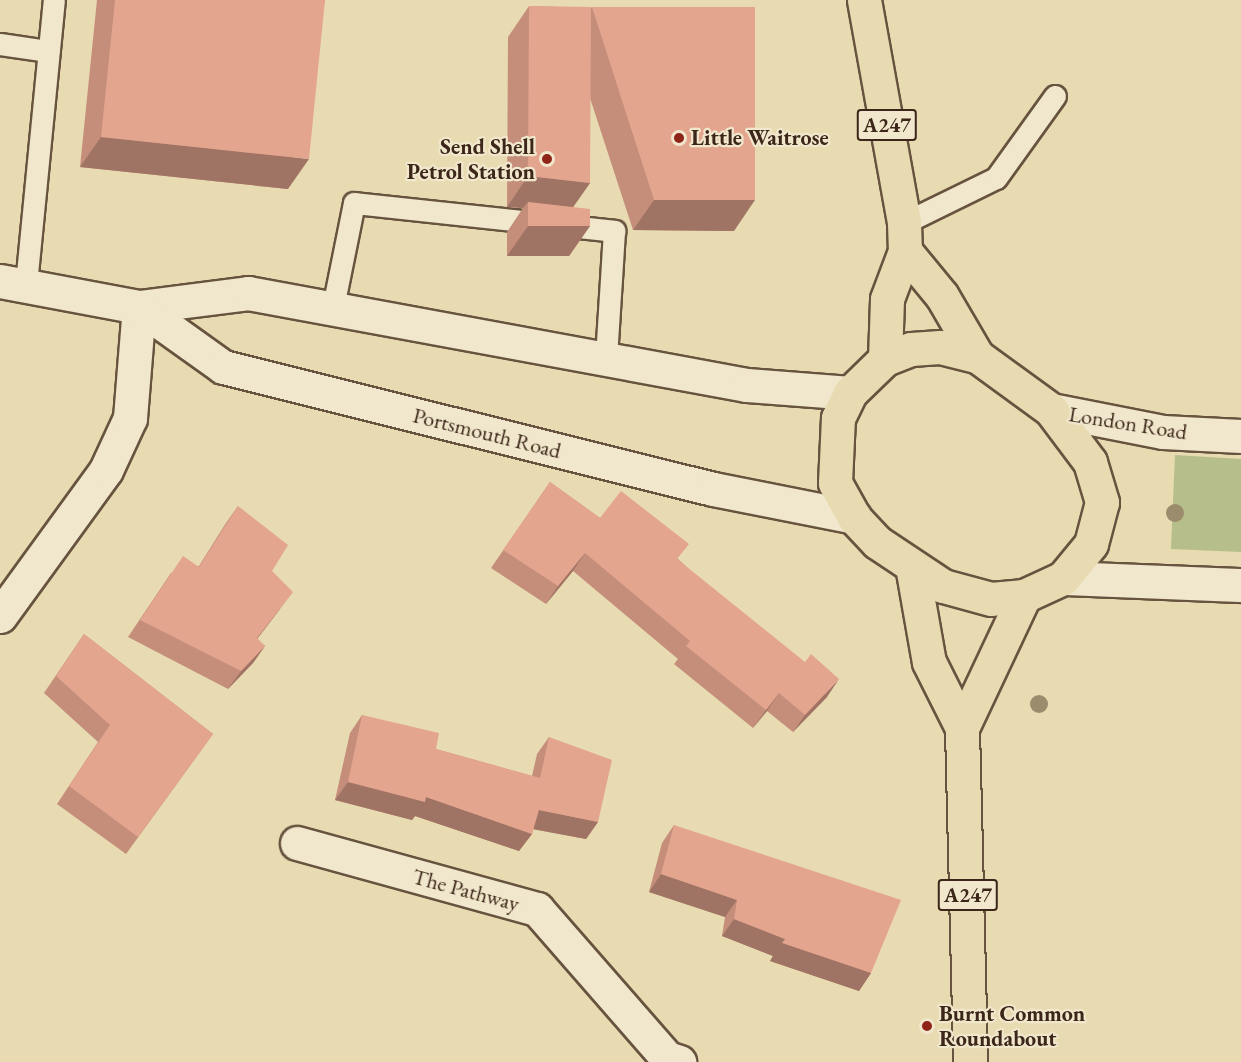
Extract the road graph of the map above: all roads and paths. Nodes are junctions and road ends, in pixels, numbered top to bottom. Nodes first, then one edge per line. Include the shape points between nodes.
1 (54, 0) edge
2 (864, 0) edge
3 (0, 44) edge
4 (48, 51) junction
5 (1055, 96) dead end
6 (905, 237) junction
7 (13, 283) edge
8 (139, 307) junction
9 (333, 307) junction
10 (977, 356) junction
11 (606, 358) junction
12 (885, 359) junction
13 (850, 393) junction
14 (1052, 410) junction
15 (1241, 436) edge
16 (854, 518) junction
17 (912, 566) junction
18 (1063, 578) junction
19 (1241, 585) edge
20 (1024, 596) junction
21 (0, 616) edge
22 (962, 728) junction
23 (297, 843) dead end
24 (670, 1061) edge
25 (970, 1062) edge

1 - 4 lane
2 - 6 main road, A247
3 - 4 lane
4 - 7 lane
5 - 6 lane via 996,178
6 - 10 main road, A247
6 - 12 main road via 887,299
7 - 8 main road, Portsmouth Road
8 - 9 main road, Portsmouth Road via 248,292
8 - 16 main road, Portsmouth Road via 223,367 713,489
8 - 21 main road via 130,418 106,470
9 - 11 main road, Portsmouth Road
9 - 11 lane via 354,203 614,231
10 - 12 main road via 940,347
10 - 14 main road
11 - 13 main road, Portsmouth Road via 757,387
12 - 13 main road
13 - 16 main road via 838,418 833,451 835,483
14 - 15 main road, London Road via 1163,432
14 - 18 main road via 1090,462 1102,502 1091,544
16 - 17 main road
17 - 20 main road via 943,586 991,599
17 - 22 main road, A247 via 929,662
18 - 19 main road
18 - 20 main road
20 - 22 main road, A247
22 - 25 main road, A247
23 - 24 main road, The Pathway via 537,909

